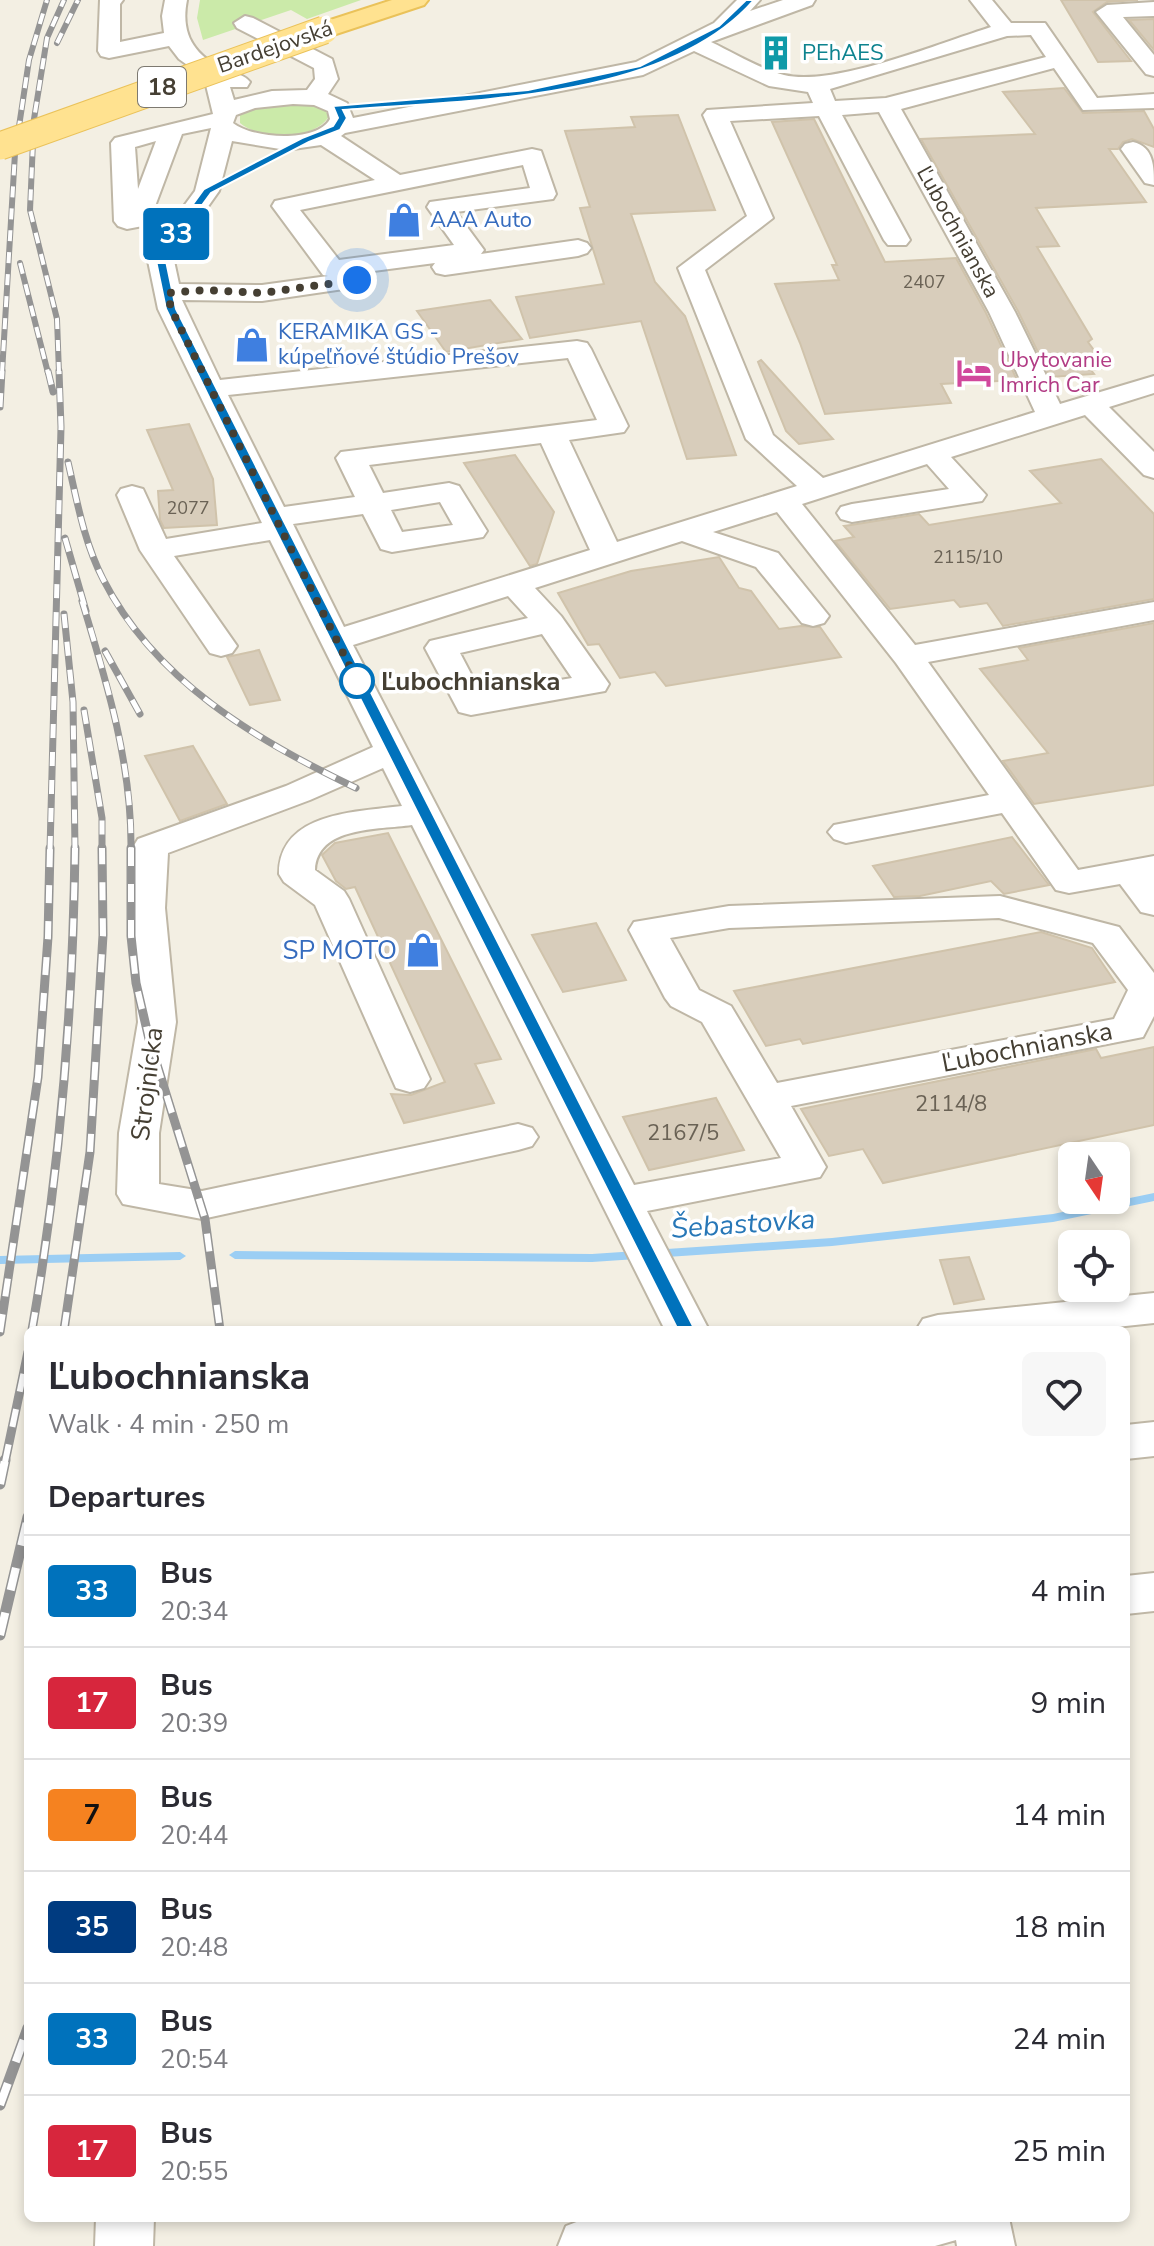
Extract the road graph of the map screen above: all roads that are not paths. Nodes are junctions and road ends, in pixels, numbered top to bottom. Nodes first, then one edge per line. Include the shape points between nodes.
1 (112, 0) edge
2 (176, 0) edge
3 (416, 0) edge
4 (749, 0) edge
5 (804, 0) edge
6 (981, 0) edge
7 (1022, 0) edge
8 (1154, 9) edge
9 (245, 23) dead end
10 (722, 28) junction
11 (1037, 28) junction
12 (1005, 30) junction
13 (174, 38) junction
14 (693, 42) junction
15 (1059, 60) junction
16 (1154, 69) edge
17 (215, 76) junction
18 (302, 97) junction
19 (822, 97) junction
20 (1154, 101) edge
21 (887, 105) junction
22 (223, 120) junction
23 (325, 128) junction
24 (172, 129) dead end
25 (0, 146) edge
26 (1133, 149) dead end
27 (263, 162) dead end
28 (1154, 178) edge
29 (396, 183) junction
30 (897, 240) dead end
31 (578, 248) dead end
32 (168, 293) junction
33 (1154, 384) edge
34 (210, 389) junction
35 (1090, 404) junction
36 (1051, 416) junction
37 (551, 433) junction
38 (932, 453) junction
39 (1154, 469) edge
40 (818, 489) junction
41 (132, 495) dead end
42 (783, 500) junction
43 (852, 513) dead end
44 (277, 524) junction
45 (682, 531) junction
46 (155, 550) junction
47 (608, 555) junction
48 (514, 584) junction
49 (1154, 611) edge
50 (813, 616) dead end
51 (550, 623) dead end
52 (335, 640) junction
53 (221, 646) dead end
54 (907, 656) junction
55 (393, 751) junction
56 (1011, 801) junction
57 (425, 813) junction
58 (846, 832) dead end
59 (1142, 869) edge
60 (1154, 904) edge
61 (410, 1079) dead end
62 (766, 1098) junction
63 (518, 1137) dead end
64 (623, 1201) junction
65 (1154, 1308) edge
66 (685, 1326) edge
67 (977, 1326) edge
68 (1154, 1439) edge
69 (1130, 1442) edge
70 (1154, 1592) edge
71 (1130, 1595) edge
72 (125, 2222) edge
73 (908, 2222) edge
74 (981, 2222) edge
75 (683, 2228) edge
76 (766, 2239) edge
77 (124, 2246) edge
78 (587, 2246) edge
79 (986, 2246) edge

1 - 13 street via 109,51
2 - 13 street via 171,15
3 - 25 main road, Bardejovská / 18, bridge
4 - 10 street
5 - 10 street
6 - 12 street
7 - 11 street
8 - 16 street via 1107,12
9 - 18 street via 324,64 327,82
10 - 14 street
11 - 12 street
11 - 15 street
12 - 19 street via 841,81
13 - 17 street
14 - 19 street
14 - 23 street via 643,68
15 - 20 street via 1091,105
15 - 21 street
17 - 18 street
17 - 22 street
18 - 22 street via 253,100
18 - 23 street
19 - 21 street
19 - 30 street
19 - 40 street via 715,115 760,218 691,268 760,439
21 - 36 street, Ľubochnianska via 1002,312
22 - 23 street via 231,134 251,141 278,143
22 - 24 street
22 - 32 street via 221,183 160,256
23 - 27 street
23 - 29 street
26 - 28 street
29 - 29 street via 532,156 544,194 439,207 471,250 332,269 284,206
31 - 32 street via 262,293
32 - 34 street
33 - 35 street
34 - 37 street via 577,349 614,426
34 - 44 street
35 - 36 street
35 - 39 street
36 - 38 street
37 - 44 street via 351,458 371,503
37 - 47 street
38 - 40 street
38 - 43 street via 971,495
40 - 42 street
41 - 46 street
42 - 45 street
42 - 54 street
44 - 46 street
44 - 52 street
45 - 47 street
45 - 50 street via 767,560
46 - 53 street
47 - 48 street
48 - 51 street
48 - 52 street
49 - 54 street
52 - 55 street
54 - 56 street
55 - 57 street
55 - 63 street, Strojnícka via 298,793 151,847 147,908 157,1022 139,1133 138,1194 202,1205
56 - 58 street
56 - 59 street via 1069,882
57 - 61 street via 320,831 296,858 297,874 331,899
57 - 64 street
59 - 60 street
62 - 62 street, Ľubochnianska via 1129,1028 1147,990 1106,935 1000,907 729,917 647,930 684,998 717,1014
62 - 64 street, Ľubochnianska via 806,1167
64 - 66 street
65 - 67 street
68 - 69 street
70 - 71 street
72 - 77 street
73 - 76 street
74 - 79 street
75 - 76 street
75 - 78 street

